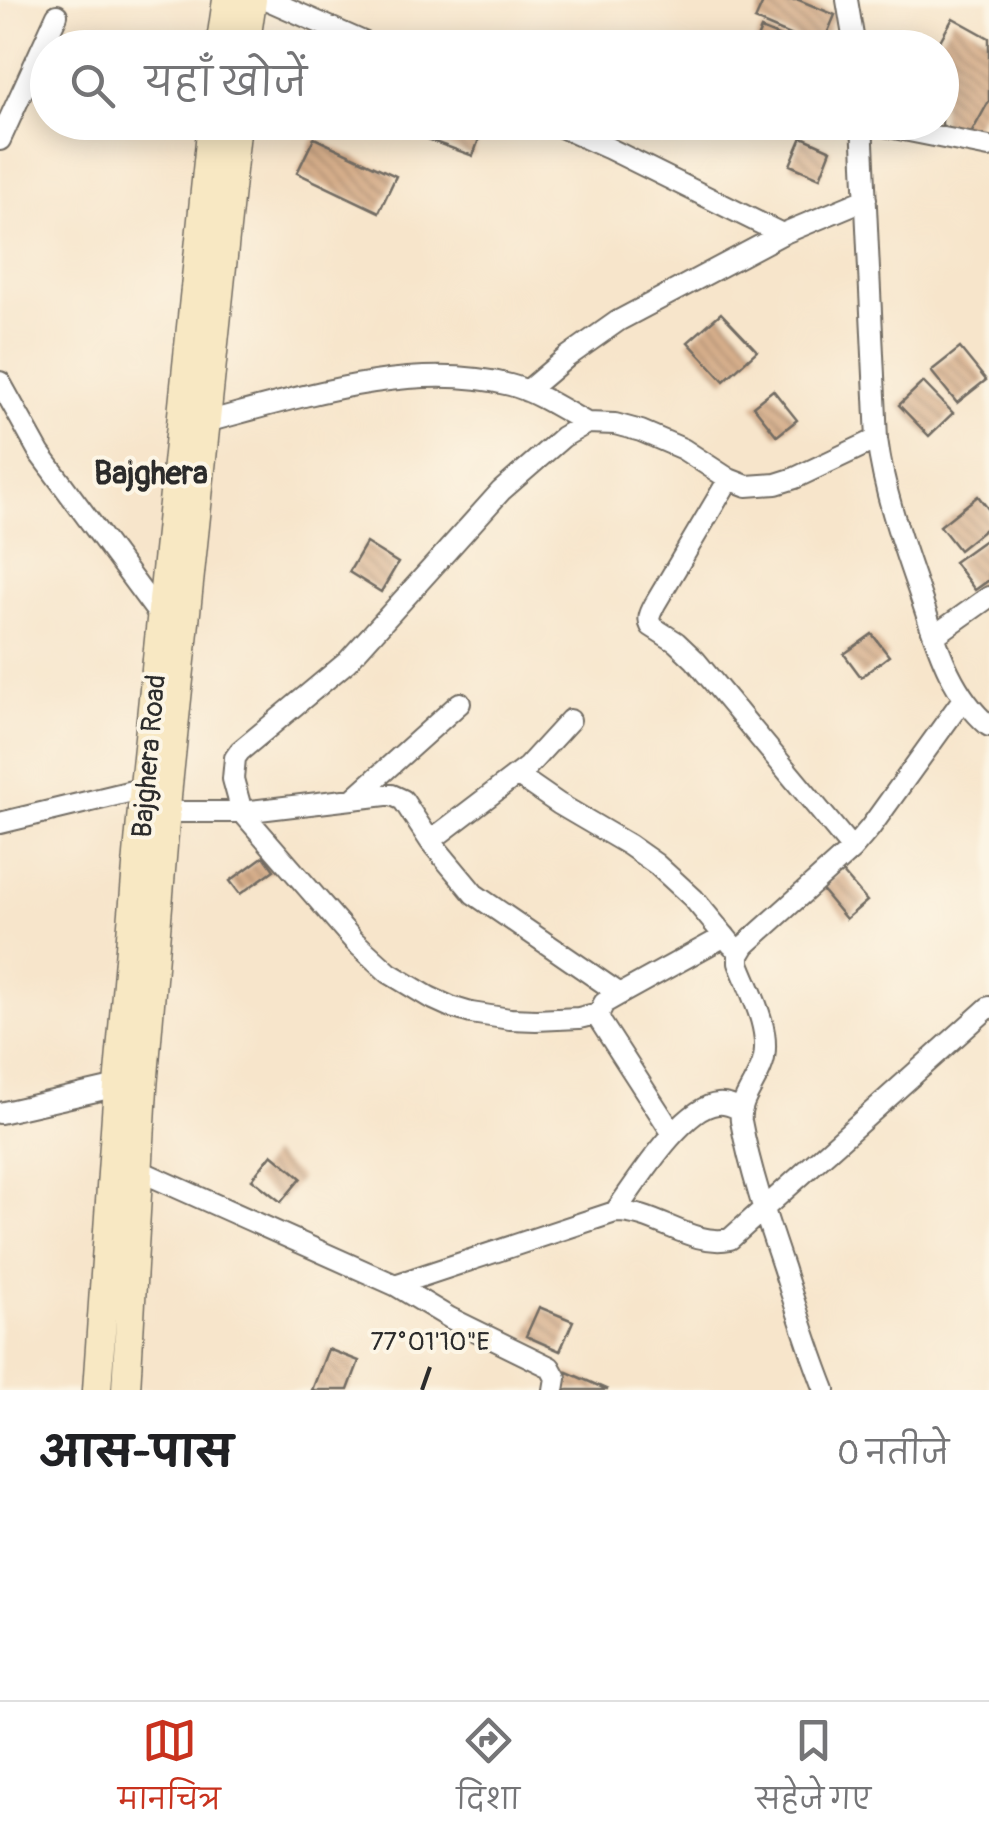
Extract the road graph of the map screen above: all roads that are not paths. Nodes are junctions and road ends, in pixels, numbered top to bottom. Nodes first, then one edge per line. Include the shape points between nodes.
1 (227, 0) edge
2 (252, 0) edge
3 (268, 0) edge
4 (847, 0) edge
5 (57, 15) dead end
6 (50, 30) edge
7 (223, 30) edge
8 (248, 30) edge
9 (336, 30) edge
10 (853, 30) edge
11 (30, 74) edge
12 (0, 140) edge
13 (210, 140) edge
14 (234, 140) edge
15 (590, 140) edge
16 (864, 140) edge
17 (954, 140) edge
18 (989, 147) edge
19 (866, 199) junction
20 (782, 234) junction
21 (0, 382) edge
22 (527, 391) junction
23 (206, 422) junction
24 (587, 423) junction
25 (877, 440) junction
26 (729, 479) junction
27 (989, 597) edge
28 (160, 616) junction
29 (934, 636) junction
30 (964, 699) junction
31 (460, 703) dead end
32 (570, 720) dead end
33 (989, 726) edge
34 (517, 775) junction
35 (155, 799) junction
36 (352, 800) junction
37 (242, 812) junction
38 (0, 823) edge
39 (430, 841) junction
40 (852, 849) junction
41 (724, 936) junction
42 (739, 955) junction
43 (620, 994) junction
44 (989, 1007) edge
45 (599, 1013) junction
46 (118, 1086) junction
47 (741, 1110) junction
48 (0, 1113) edge
49 (672, 1134) junction
50 (138, 1170) junction
51 (763, 1209) junction
52 (615, 1212) junction
53 (395, 1285) junction
54 (97, 1390) edge
55 (126, 1390) edge
56 (554, 1390) edge
57 (824, 1390) edge

1 - 7 main road
2 - 8 main road
3 - 9 street
4 - 10 street
5 - 6 street
11 - 12 street
13 - 28 main road, Bajghera Road
14 - 23 main road, Bajghera Road
15 - 20 street
16 - 19 street
17 - 18 street
19 - 20 street
19 - 25 street
20 - 22 street via 618,320
21 - 28 street via 40,454
22 - 23 street via 454,376 415,378
22 - 24 street
23 - 35 main road, Bajghera Road
24 - 26 street via 641,431
24 - 37 street via 502,491 347,662 240,751 232,779
25 - 26 street via 776,484 747,486
25 - 29 street via 893,516
26 - 40 street via 649,622 695,660
27 - 29 street
28 - 35 main road, Bajghera Road
29 - 30 street
30 - 33 street
30 - 40 street
31 - 36 street
32 - 34 street
34 - 39 street
34 - 41 street via 656,864
35 - 37 street
35 - 38 street
35 - 46 main road, Bajghera Road
35 - 50 main road, Bajghera Road
36 - 37 street
36 - 39 street via 396,796
37 - 45 street via 374,962 408,986 451,1007 510,1019
39 - 43 street via 480,900
40 - 42 street
41 - 42 street
41 - 43 street
42 - 47 street via 766,1044
43 - 45 street
44 - 51 street
45 - 49 street
46 - 48 street
46 - 54 main road, Bajghera Road
47 - 49 street via 708,1106
47 - 51 street
49 - 52 street
50 - 53 street
50 - 55 main road, Bajghera Road
51 - 52 street via 737,1235 720,1241
51 - 57 street
52 - 53 street
53 - 56 street via 550,1367

